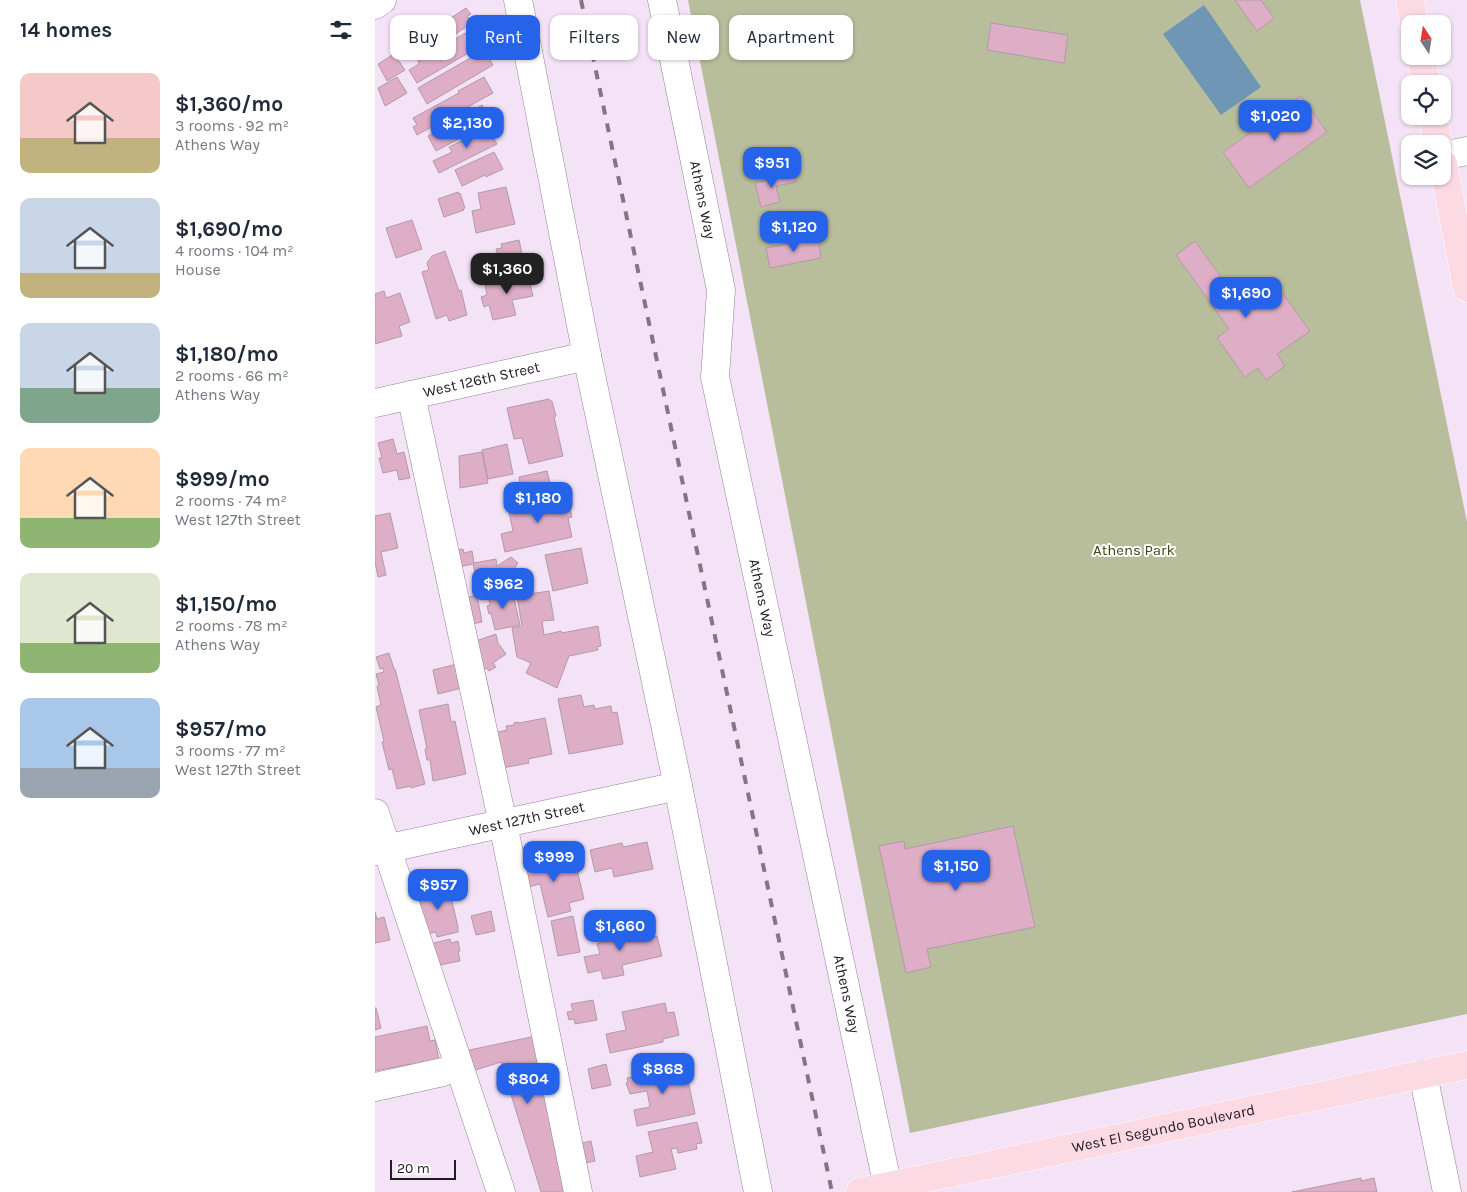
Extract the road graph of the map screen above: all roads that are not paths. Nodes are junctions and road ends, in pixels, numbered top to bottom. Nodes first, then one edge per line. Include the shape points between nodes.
1 (382, 0) edge
2 (518, 0) edge
3 (662, 0) edge
4 (1410, 0) edge
5 (375, 5) edge
6 (1412, 15) edge
7 (1467, 151) edge
8 (1451, 154) edge
9 (1447, 185) edge
10 (1467, 288) edge
11 (587, 356) junction
12 (411, 395) junction
13 (375, 403) edge
14 (679, 786) junction
15 (375, 812) edge
16 (503, 824) junction
17 (381, 850) edge
18 (1467, 1064) edge
19 (443, 1072) dead end
20 (1423, 1074) junction
21 (375, 1087) edge
22 (888, 1189) edge
23 (501, 1192) edge
24 (577, 1192) edge
25 (759, 1192) edge
26 (860, 1192) edge
27 (1447, 1192) edge

1 - 5 street
2 - 11 street
3 - 22 street, Athens Way via 721,290 715,377
4 - 6 main road
7 - 8 street
9 - 10 main road
11 - 12 street, West 126th Street
11 - 14 street
12 - 13 street, West 126th Street
12 - 16 street
14 - 16 street, West 127th Street
14 - 25 street
15 - 17 street
16 - 17 street, West 127th Street
16 - 24 street
17 - 23 street
18 - 20 main road, West El Segundo Boulevard
19 - 21 street
20 - 22 main road, West El Segundo Boulevard
20 - 27 street
22 - 26 main road, West El Segundo Boulevard

